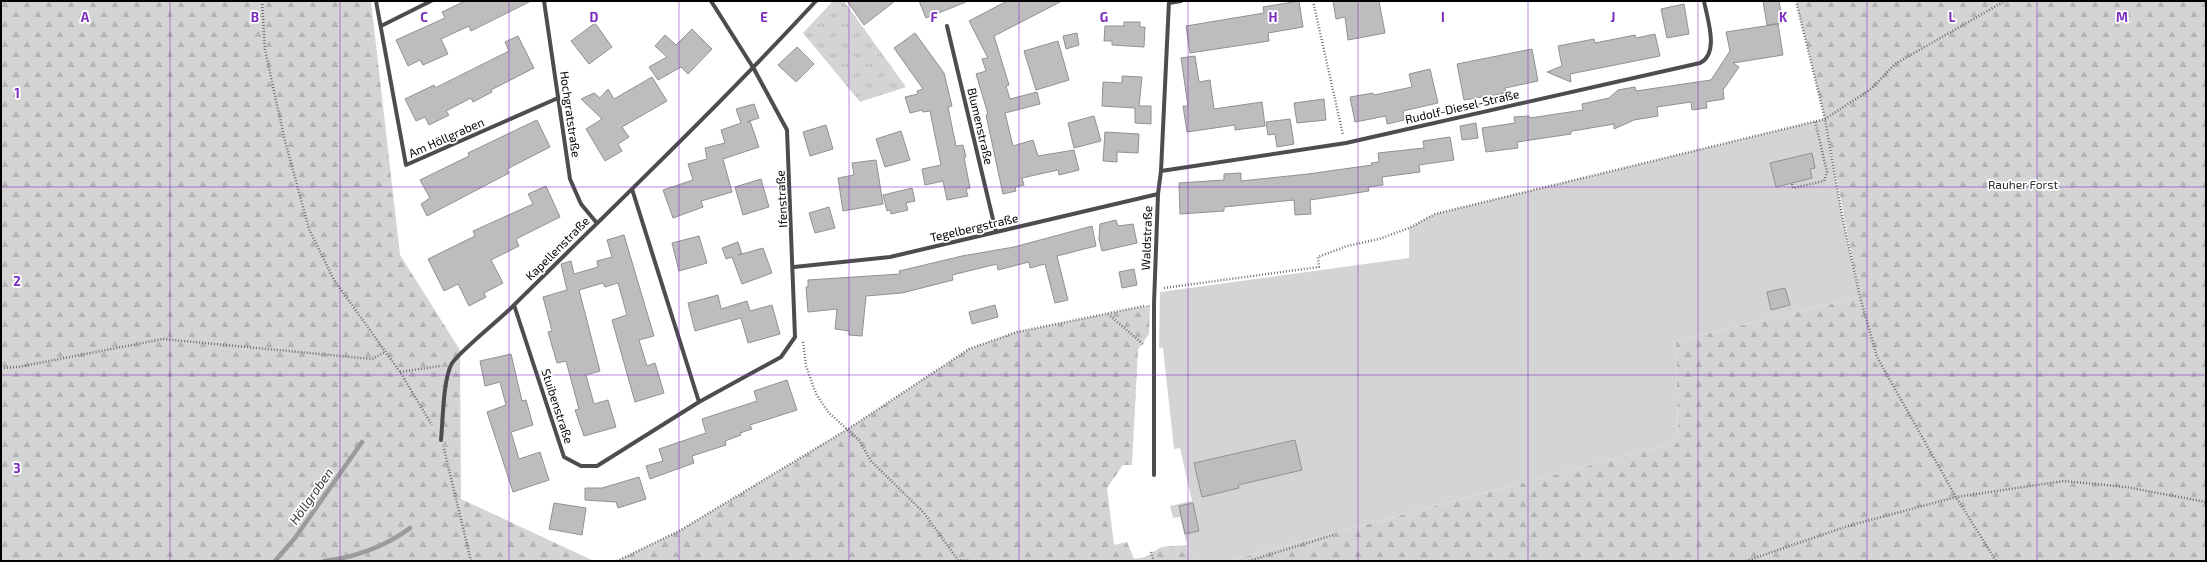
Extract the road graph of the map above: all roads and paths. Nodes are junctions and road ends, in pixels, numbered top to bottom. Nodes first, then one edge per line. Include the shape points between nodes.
1 (262, 1) edge
2 (376, 1) edge
3 (431, 1) edge
4 (544, 1) edge
5 (712, 1) edge
6 (816, 1) edge
7 (1181, 1) edge
8 (1313, 1) edge
9 (1704, 1) edge
10 (1796, 1) edge
11 (2005, 1) edge
12 (1169, 2) edge
13 (381, 26) junction
14 (947, 26) dead end
15 (754, 69) junction
16 (558, 98) junction
17 (1824, 119) junction
18 (1815, 121) junction
19 (1346, 143) junction
20 (1161, 171) junction
21 (1792, 184) dead end
22 (632, 189) junction
23 (1158, 194) junction
24 (596, 222) junction
25 (996, 232) junction
26 (794, 267) junction
27 (1155, 290) junction
28 (1154, 304) junction
29 (514, 305) junction
30 (1108, 314) junction
31 (795, 337) joint
32 (803, 339) dead end
33 (1154, 348) junction
34 (384, 352) junction
35 (451, 364) junction
36 (1, 368) edge
37 (400, 372) junction
38 (699, 402) junction
39 (848, 429) junction
40 (441, 440) junction
41 (1154, 475) dead end
42 (1956, 497) junction
43 (2206, 502) edge
44 (1333, 535) dead end
45 (1151, 552) dead end
46 (471, 561) edge
47 (617, 561) edge
48 (972, 561) edge
49 (1154, 561) edge
50 (1249, 561) edge
51 (1746, 561) edge
52 (1996, 561) edge

1 - 34 path via 265,50 285,141 310,229 334,280
2 - 13 street, Am Höllgraben
3 - 13 street
4 - 16 street, Hochgratstraße
5 - 15 street, Ifenstraße
6 - 15 street, Kapellenstraße
7 - 12 street
8 - 19 path
9 - 19 street, Rudolf-Diesel-Straße via 1711,42 1707,56 1700,63
10 - 17 path
11 - 17 path via 1895,64 1871,89
12 - 20 street, Waldstraße
13 - 16 street, Am Höllgraben via 406,165
14 - 25 street, Blumenstraße
15 - 22 street, Kapellenstraße
15 - 26 street, Ifenstraße via 787,130
16 - 24 street, Hochgratstraße via 570,179 580,204
17 - 18 path
17 - 42 path via 1847,237 1877,357
18 - 21 path via 1827,172 1824,181 1793,188
18 - 27 path via 1435,214 1379,239 1347,246 1318,257 1319,267
19 - 20 street, Rudolf-Diesel-Straße
20 - 23 street, Waldstraße
22 - 24 street, Kapellenstraße
22 - 38 street
23 - 25 street, Tegelbergstraße
23 - 27 street, Waldstraße
24 - 29 street, Kapellenstraße
25 - 26 street, Tegelbergstraße via 890,257
26 - 31 street, Ifenstraße
27 - 28 street, Waldstraße
28 - 30 path
28 - 33 street, Waldstraße
29 - 35 street, Kapellenstraße
29 - 38 street, Stuibenstraße via 564,457 581,466 597,466
30 - 33 path via 1141,343
30 - 39 path via 1017,332 969,349
31 - 38 street, Stuibenstraße via 781,357
32 - 39 path via 806,366 816,394 829,413
33 - 41 street, Waldstraße
34 - 36 path via 372,359 163,339 18,367
34 - 37 path
35 - 37 path
35 - 40 street via 445,393
37 - 40 path
39 - 47 path via 678,531
39 - 48 path via 859,440 871,461 924,513 958,560
40 - 46 path
42 - 43 path via 2064,481 2126,487
42 - 51 path via 1848,526
42 - 52 path
44 - 50 path
45 - 49 path

